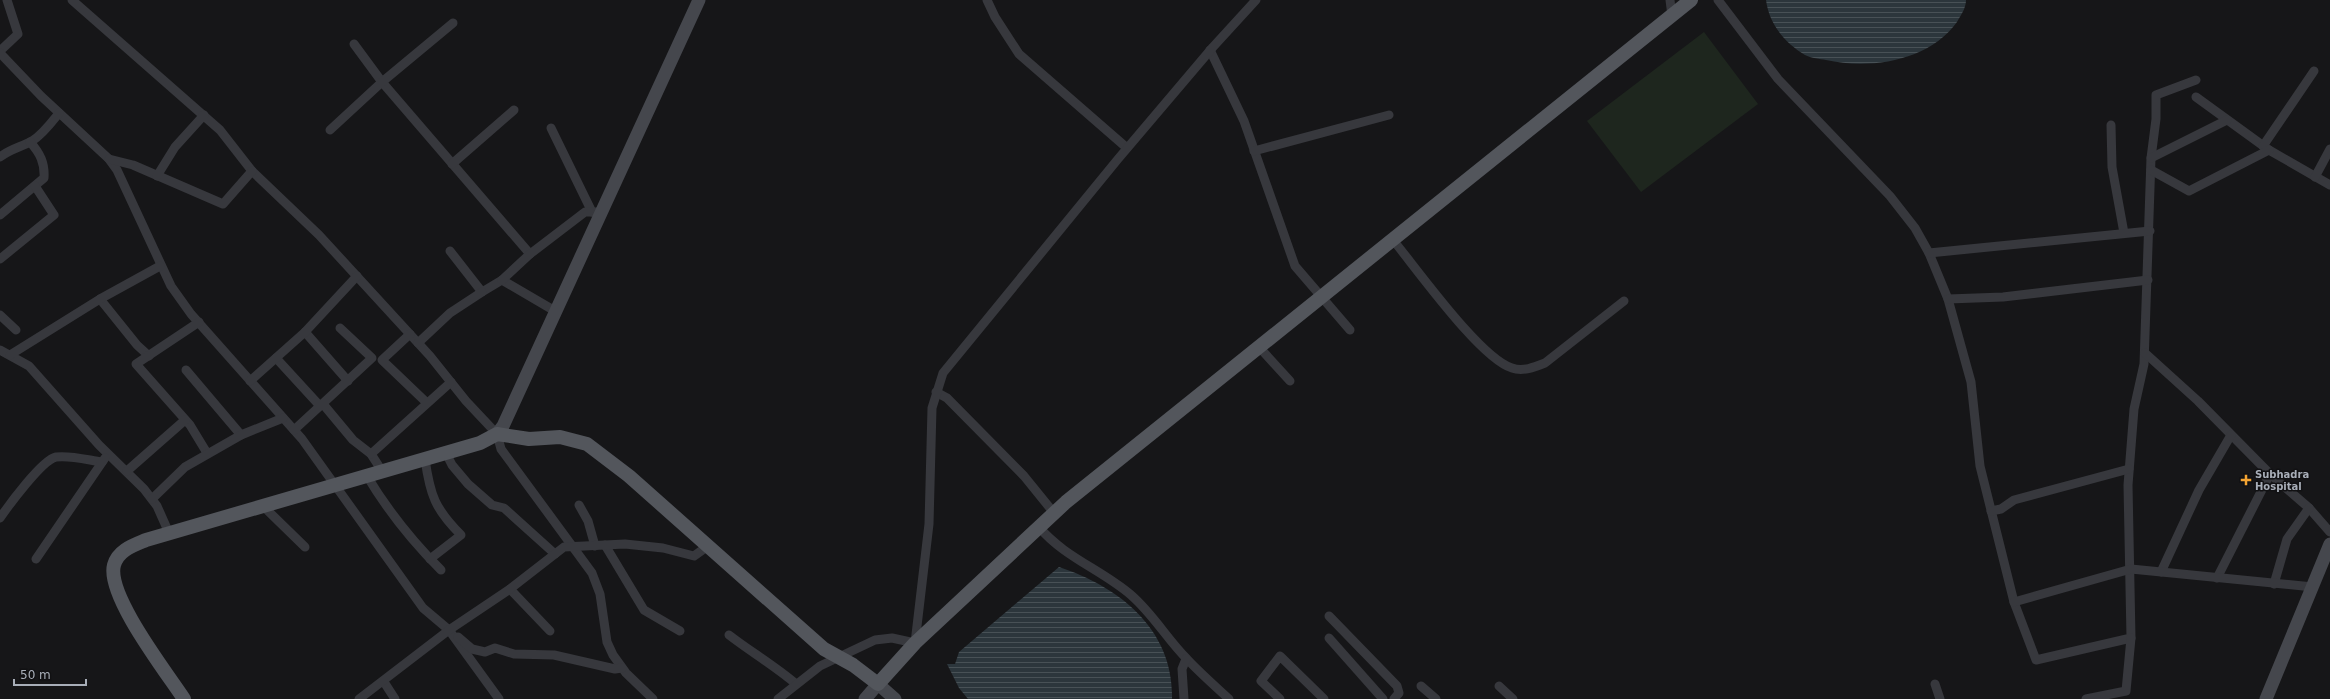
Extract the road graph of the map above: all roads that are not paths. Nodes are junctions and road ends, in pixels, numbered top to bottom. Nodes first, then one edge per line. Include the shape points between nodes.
1 (7, 0) edge
2 (72, 0) edge
3 (699, 0) edge
4 (987, 0) edge
5 (1256, 0) edge
6 (1670, 0) edge
7 (1691, 0) edge
8 (1718, 0) edge
9 (1672, 16) junction
10 (453, 23) dead end
11 (354, 44) dead end
12 (1210, 50) junction
13 (0, 52) edge
14 (3, 63) edge
15 (2314, 71) dead end
16 (2196, 80) dead end
17 (382, 82) junction
18 (2196, 97) dead end
19 (514, 110) dead end
20 (59, 114) junction
21 (204, 115) junction
22 (1389, 116) dead end
23 (2227, 120) junction
24 (2111, 125) dead end
25 (551, 128) dead end
26 (330, 130) dead end
27 (30, 142) junction
28 (1127, 148) junction
29 (2266, 148) junction
30 (2330, 149) edge
31 (1254, 151) junction
32 (0, 157) edge
33 (2151, 158) junction
34 (109, 159) junction
35 (452, 164) junction
36 (2151, 170) junction
37 (252, 171) junction
38 (157, 176) junction
39 (2315, 176) junction
40 (2330, 185) edge
41 (35, 186) junction
42 (597, 212) junction
43 (0, 215) edge
44 (2150, 231) junction
45 (2124, 233) junction
46 (1393, 240) junction
47 (450, 251) dead end
48 (1929, 253) junction
49 (530, 254) junction
50 (0, 258) edge
51 (160, 266) junction
52 (357, 276) junction
53 (502, 280) junction
54 (2148, 280) junction
55 (482, 292) junction
56 (1322, 296) junction
57 (100, 299) junction
58 (1948, 299) junction
59 (1624, 301) dead end
60 (555, 312) junction
61 (0, 315) edge
62 (199, 322) junction
63 (340, 328) dead end
64 (16, 330) dead end
65 (1350, 330) dead end
66 (305, 332) junction
67 (410, 334) junction
68 (418, 343) junction
69 (1259, 347) junction
70 (0, 350) edge
71 (2145, 353) junction
72 (10, 355) junction
73 (149, 356) junction
74 (276, 358) junction
75 (186, 370) dead end
76 (250, 381) junction
77 (348, 381) junction
78 (1290, 381) dead end
79 (451, 382) junction
80 (936, 392) junction
81 (427, 403) junction
82 (321, 405) junction
83 (284, 418) junction
84 (185, 420) junction
85 (294, 430) junction
86 (497, 434) junction
87 (241, 435) junction
88 (2231, 435) junction
89 (108, 453) junction
90 (207, 453) junction
91 (446, 453) junction
92 (371, 454) junction
93 (425, 459) junction
94 (102, 462) junction
95 (2129, 468) junction
96 (127, 471) junction
97 (382, 471) junction
98 (2270, 474) junction
99 (367, 476) junction
100 (336, 485) junction
101 (152, 499) junction
102 (580, 505) dead end
103 (263, 506) junction
104 (2309, 508) junction
105 (1991, 511) junction
106 (1054, 513) junction
107 (0, 518) edge
108 (1039, 527) junction
109 (2330, 532) edge
110 (169, 533) junction
111 (2330, 544) edge
112 (605, 545) junction
113 (595, 546) junction
114 (708, 546) junction
115 (305, 547) dead end
116 (574, 547) junction
117 (555, 554) junction
118 (430, 558) junction
119 (36, 559) dead end
120 (2131, 569) junction
121 (441, 570) dead end
122 (2161, 572) junction
123 (2217, 578) junction
124 (2274, 584) junction
125 (2312, 587) junction
126 (510, 589) junction
127 (2014, 602) junction
128 (1330, 616) dead end
129 (449, 630) junction
130 (550, 631) dead end
131 (680, 631) dead end
132 (729, 635) dead end
133 (1329, 638) dead end
134 (2131, 638) junction
135 (915, 643) junction
136 (840, 658) junction
137 (1186, 659) junction
138 (622, 668) junction
139 (384, 682) junction
140 (796, 684) junction
141 (878, 684) junction
142 (1935, 684) dead end
143 (1421, 686) dead end
144 (1498, 686) dead end
145 (2125, 695) edge
146 (184, 699) edge
147 (359, 699) edge
148 (395, 699) edge
149 (499, 699) edge
150 (653, 699) edge
151 (778, 699) edge
152 (865, 699) edge
153 (895, 699) edge
154 (1184, 699) edge
155 (1229, 699) edge
156 (1280, 699) edge
157 (1324, 699) edge
158 (1383, 699) edge
159 (1394, 699) edge
160 (1436, 699) edge
161 (1513, 699) edge
162 (1940, 699) edge
163 (2086, 699) edge
164 (2266, 699) edge

1 - 13 street via 18,34
2 - 21 street
3 - 42 main road
4 - 28 street via 995,17 1020,54
5 - 12 street
6 - 9 street
7 - 9 main road
8 - 48 street via 1778,79 1890,196 1915,228
9 - 46 main road
10 - 17 street
11 - 17 street
12 - 28 street
12 - 31 street via 1244,121
13 - 14 street
14 - 20 street
15 - 29 street
16 - 33 street via 2156,95
17 - 26 street
17 - 35 street
18 - 23 street
19 - 35 street
20 - 27 street via 41,135
20 - 34 street
21 - 37 street via 220,130
21 - 38 street via 175,147
22 - 31 street
23 - 29 street
23 - 33 street
24 - 45 street via 2112,167
25 - 42 street
27 - 32 street via 10,149
27 - 41 street via 39,151 45,167 44,178
28 - 80 street via 965,344 943,373
29 - 36 street via 2189,192
29 - 39 street
30 - 39 street
31 - 56 street via 1295,266
33 - 36 street
34 - 38 street via 133,165
34 - 51 street via 117,170
35 - 49 street
36 - 44 street
37 - 38 street via 223,204
37 - 52 street via 319,235
39 - 40 street
41 - 43 street
41 - 50 street via 54,215
42 - 49 street via 585,212
42 - 60 main road
44 - 45 street
44 - 54 street
45 - 48 street
46 - 56 main road
46 - 59 street via 1469,333 1495,359 1513,369 1530,369 1544,363
47 - 55 street
48 - 58 street
49 - 53 street
51 - 57 street
51 - 62 street via 171,286
52 - 66 street
52 - 67 street
53 - 55 street
53 - 60 street
54 - 58 street via 2003,297
54 - 71 street
55 - 68 street via 450,313
56 - 65 street
56 - 69 main road
57 - 72 street
57 - 73 street
58 - 105 street via 1971,382 1980,466
60 - 86 main road
61 - 64 street
62 - 73 street
62 - 76 street
63 - 77 street via 372,358
66 - 74 street
66 - 77 street
67 - 68 street
67 - 81 street via 382,360
68 - 79 street
69 - 78 street
69 - 106 main road
70 - 72 street
71 - 88 street
71 - 95 street via 2134,410
72 - 89 street via 29,366 62,406
73 - 84 street via 136,364
74 - 76 street
74 - 82 street
75 - 87 street
76 - 83 street
77 - 82 street
79 - 81 street
79 - 86 street
80 - 106 street via 947,398 1024,476
80 - 135 street via 932,408 928,524
81 - 92 street
82 - 85 street
82 - 92 street via 353,440
83 - 85 street
83 - 87 street
84 - 90 street
84 - 96 street
85 - 100 street
86 - 91 main road via 480,443
86 - 114 main road via 529,439 560,437 587,444 629,476
86 - 116 street via 501,450
87 - 90 street
88 - 98 street
88 - 122 street via 2199,490
89 - 94 street
89 - 96 street
90 - 101 street via 184,467
91 - 93 main road
91 - 117 street via 452,465 468,484 492,505 504,508
92 - 97 street
93 - 97 main road
93 - 118 street via 429,486 438,509 461,535
94 - 107 street via 55,457 21,490
94 - 119 street
95 - 105 street via 2014,500 2001,509
95 - 120 street
96 - 101 street
97 - 99 main road
98 - 104 street
98 - 123 street
99 - 100 main road
99 - 118 street via 395,519
100 - 103 main road
100 - 129 street via 424,608
101 - 110 street
102 - 113 street via 588,521
103 - 110 main road
103 - 115 street
104 - 109 street
104 - 124 street via 2287,539
105 - 127 street
106 - 108 main road
108 - 135 main road
108 - 137 street via 1050,541 1132,596 1157,622
110 - 146 main road via 130,547 120,554 114,564 114,585 122,603
111 - 125 main road
112 - 113 street
112 - 114 street via 625,544 662,548 694,556
112 - 131 street via 644,610
113 - 116 street
114 - 136 main road via 824,649
116 - 117 street via 564,547
116 - 138 street via 592,573 600,594 607,642
117 - 126 street
118 - 121 street
120 - 122 street
120 - 127 street
120 - 134 street
122 - 123 street
123 - 124 street
124 - 125 street
125 - 164 main road
126 - 129 street
126 - 130 street
127 - 134 street via 2036,660
128 - 159 street via 1397,686 1399,694
129 - 138 street via 472,649 484,652 495,648 514,654 554,655 615,669
129 - 139 street
129 - 149 street
132 - 140 street via 778,668
133 - 158 street
134 - 145 street
135 - 136 street via 892,638 875,640
135 - 141 main road
136 - 140 street via 820,666
136 - 141 main road
137 - 154 street via 1182,669
137 - 155 street
138 - 150 street
139 - 147 street
139 - 148 street
140 - 151 street
141 - 152 main road
141 - 153 main road
142 - 162 street
143 - 160 street
144 - 161 street
145 - 163 street
156 - 157 street via 1261,681 1280,656

